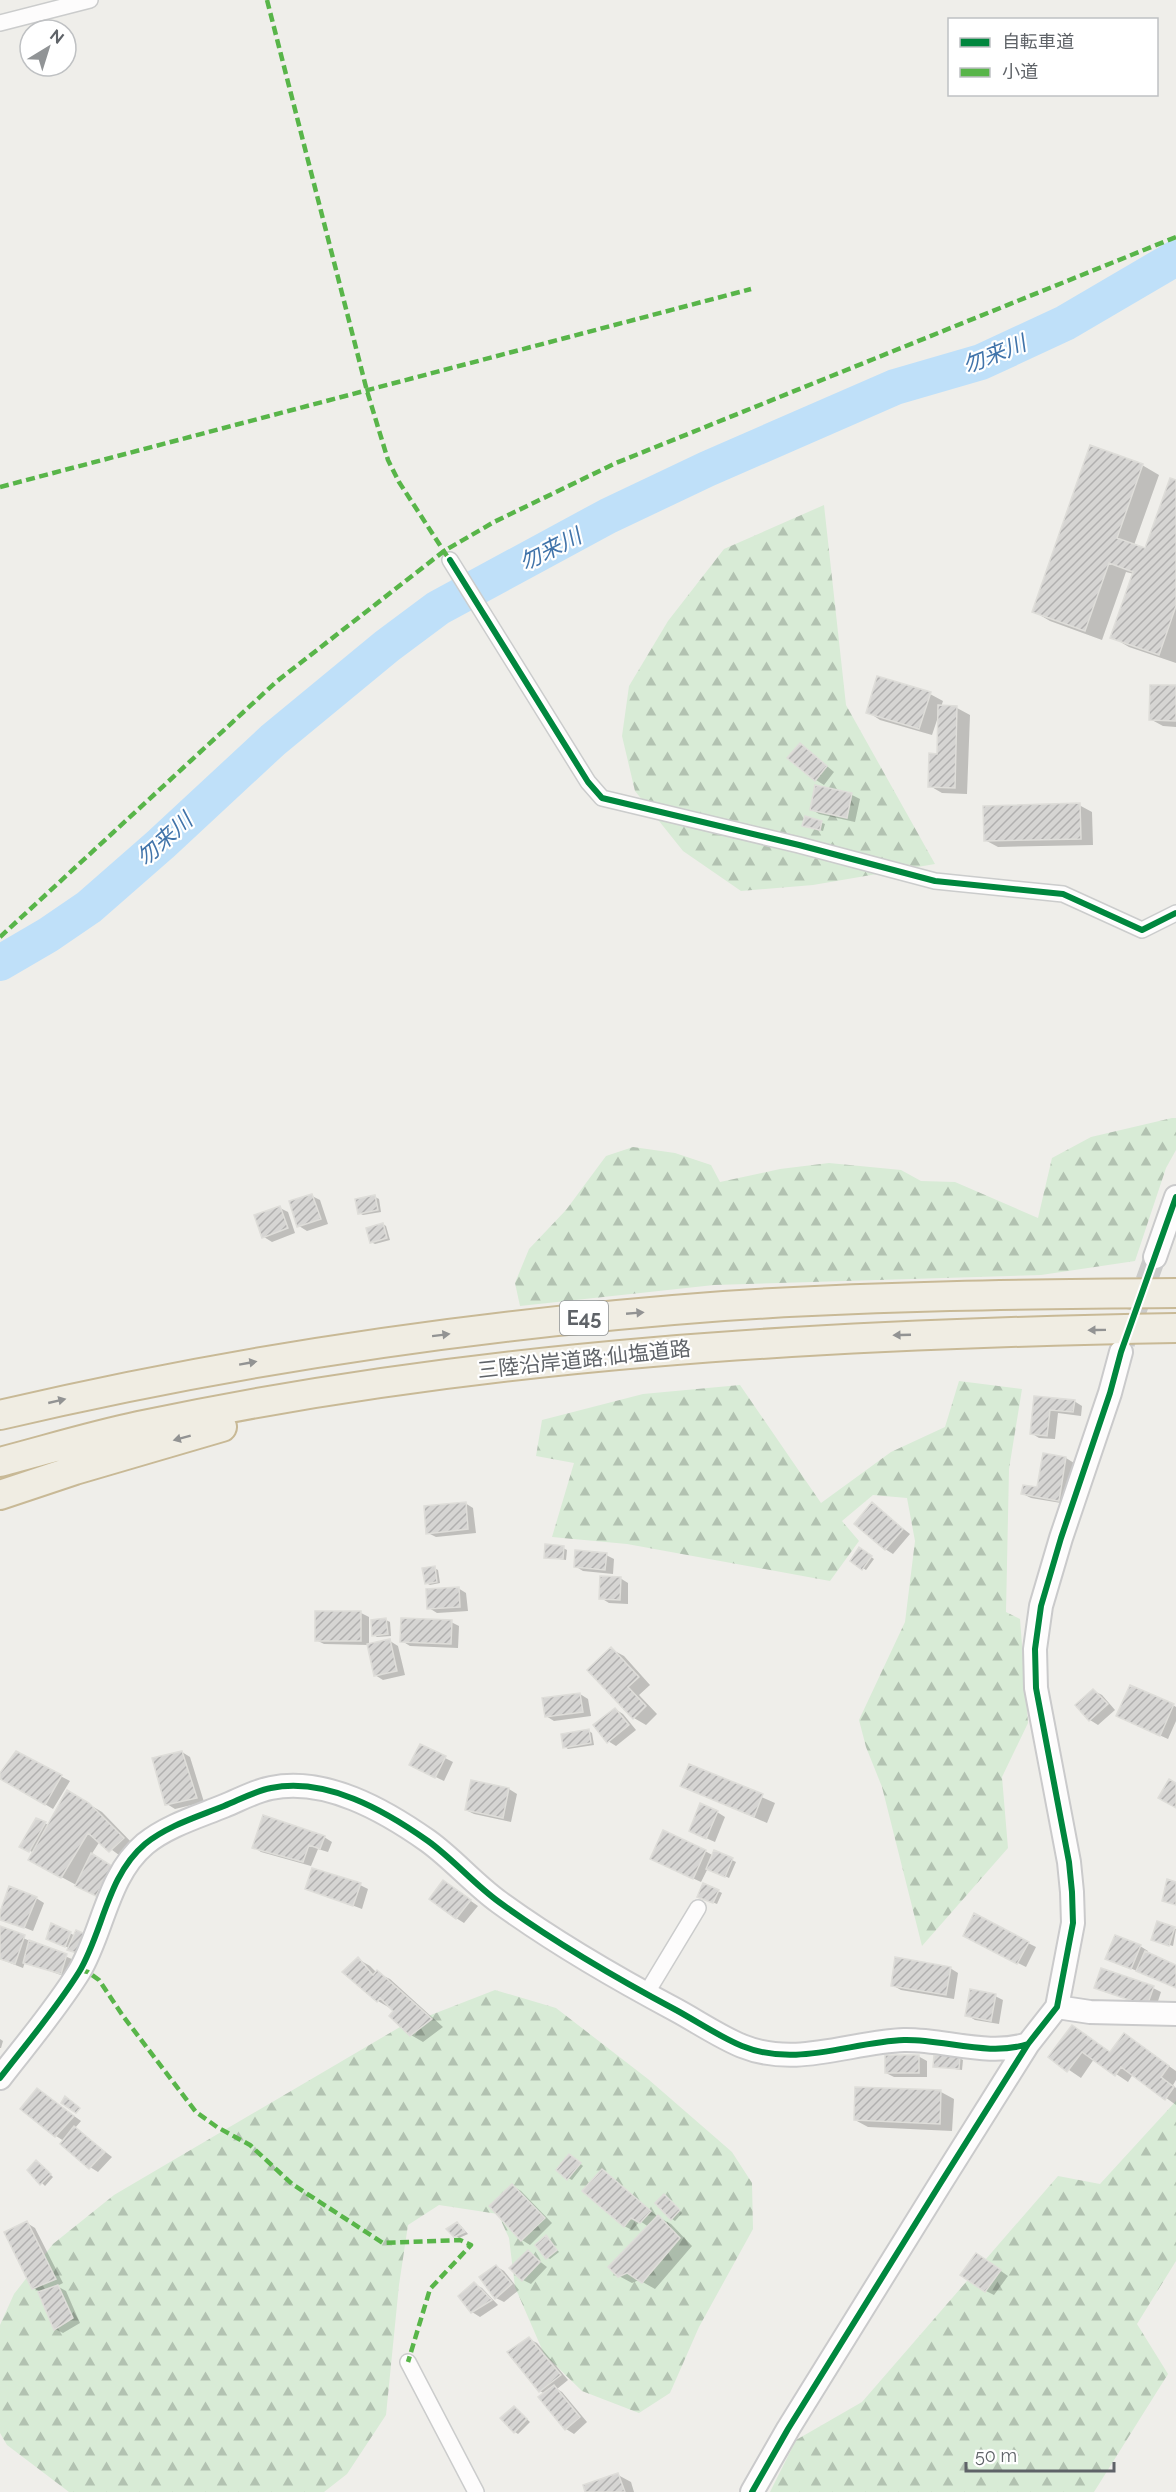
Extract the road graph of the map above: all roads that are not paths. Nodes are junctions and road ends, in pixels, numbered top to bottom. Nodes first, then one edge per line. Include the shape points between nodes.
1 (90, 0) edge
2 (0, 23) edge
3 (450, 560) dead end
4 (1176, 913) edge
5 (1176, 1197) edge
6 (1155, 1257) tunnel mouth
7 (1176, 1293) edge
8 (1176, 1328) edge
9 (1121, 1352) tunnel mouth
10 (381, 1384) junction
11 (0, 1415) edge
12 (0, 1462) edge
13 (0, 1495) edge
14 (698, 1908) dead end
15 (646, 1994) junction
16 (1057, 2007) junction
17 (1176, 2013) edge
18 (1028, 2044) junction
19 (0, 2078) edge
20 (408, 2362) dead end
21 (476, 2492) edge
22 (752, 2492) edge

1 - 2 street
3 - 4 street via 588,782 602,798 935,881 1063,894 1142,930
5 - 6 street
11 -> 7 highway, 三陸沿岸道路;仙塩道路 / E45 via 248,1363 515,1325 726,1306
8 -> 10 highway, 三陸沿岸道路;仙塩道路 / E45 via 890,1335 728,1344 525,1364
9 - 16 street via 1041,1606 1035,1648 1035,1688 1072,1892 1073,1923
10 - 12 highway, 三陸沿岸道路;仙塩道路 / E45 via 249,1404 136,1427
10 -> 13 highway via 148,1447
14 - 15 street
15 - 18 street via 744,2047 782,2054 811,2055 906,2040 1010,2049
15 - 19 street via 498,1901 429,1841 381,1812 323,1790 267,1788 159,1833 142,1847 116,1885 80,1970
16 - 17 street via 1090,2012
16 - 18 street
18 - 22 street
20 - 21 street

